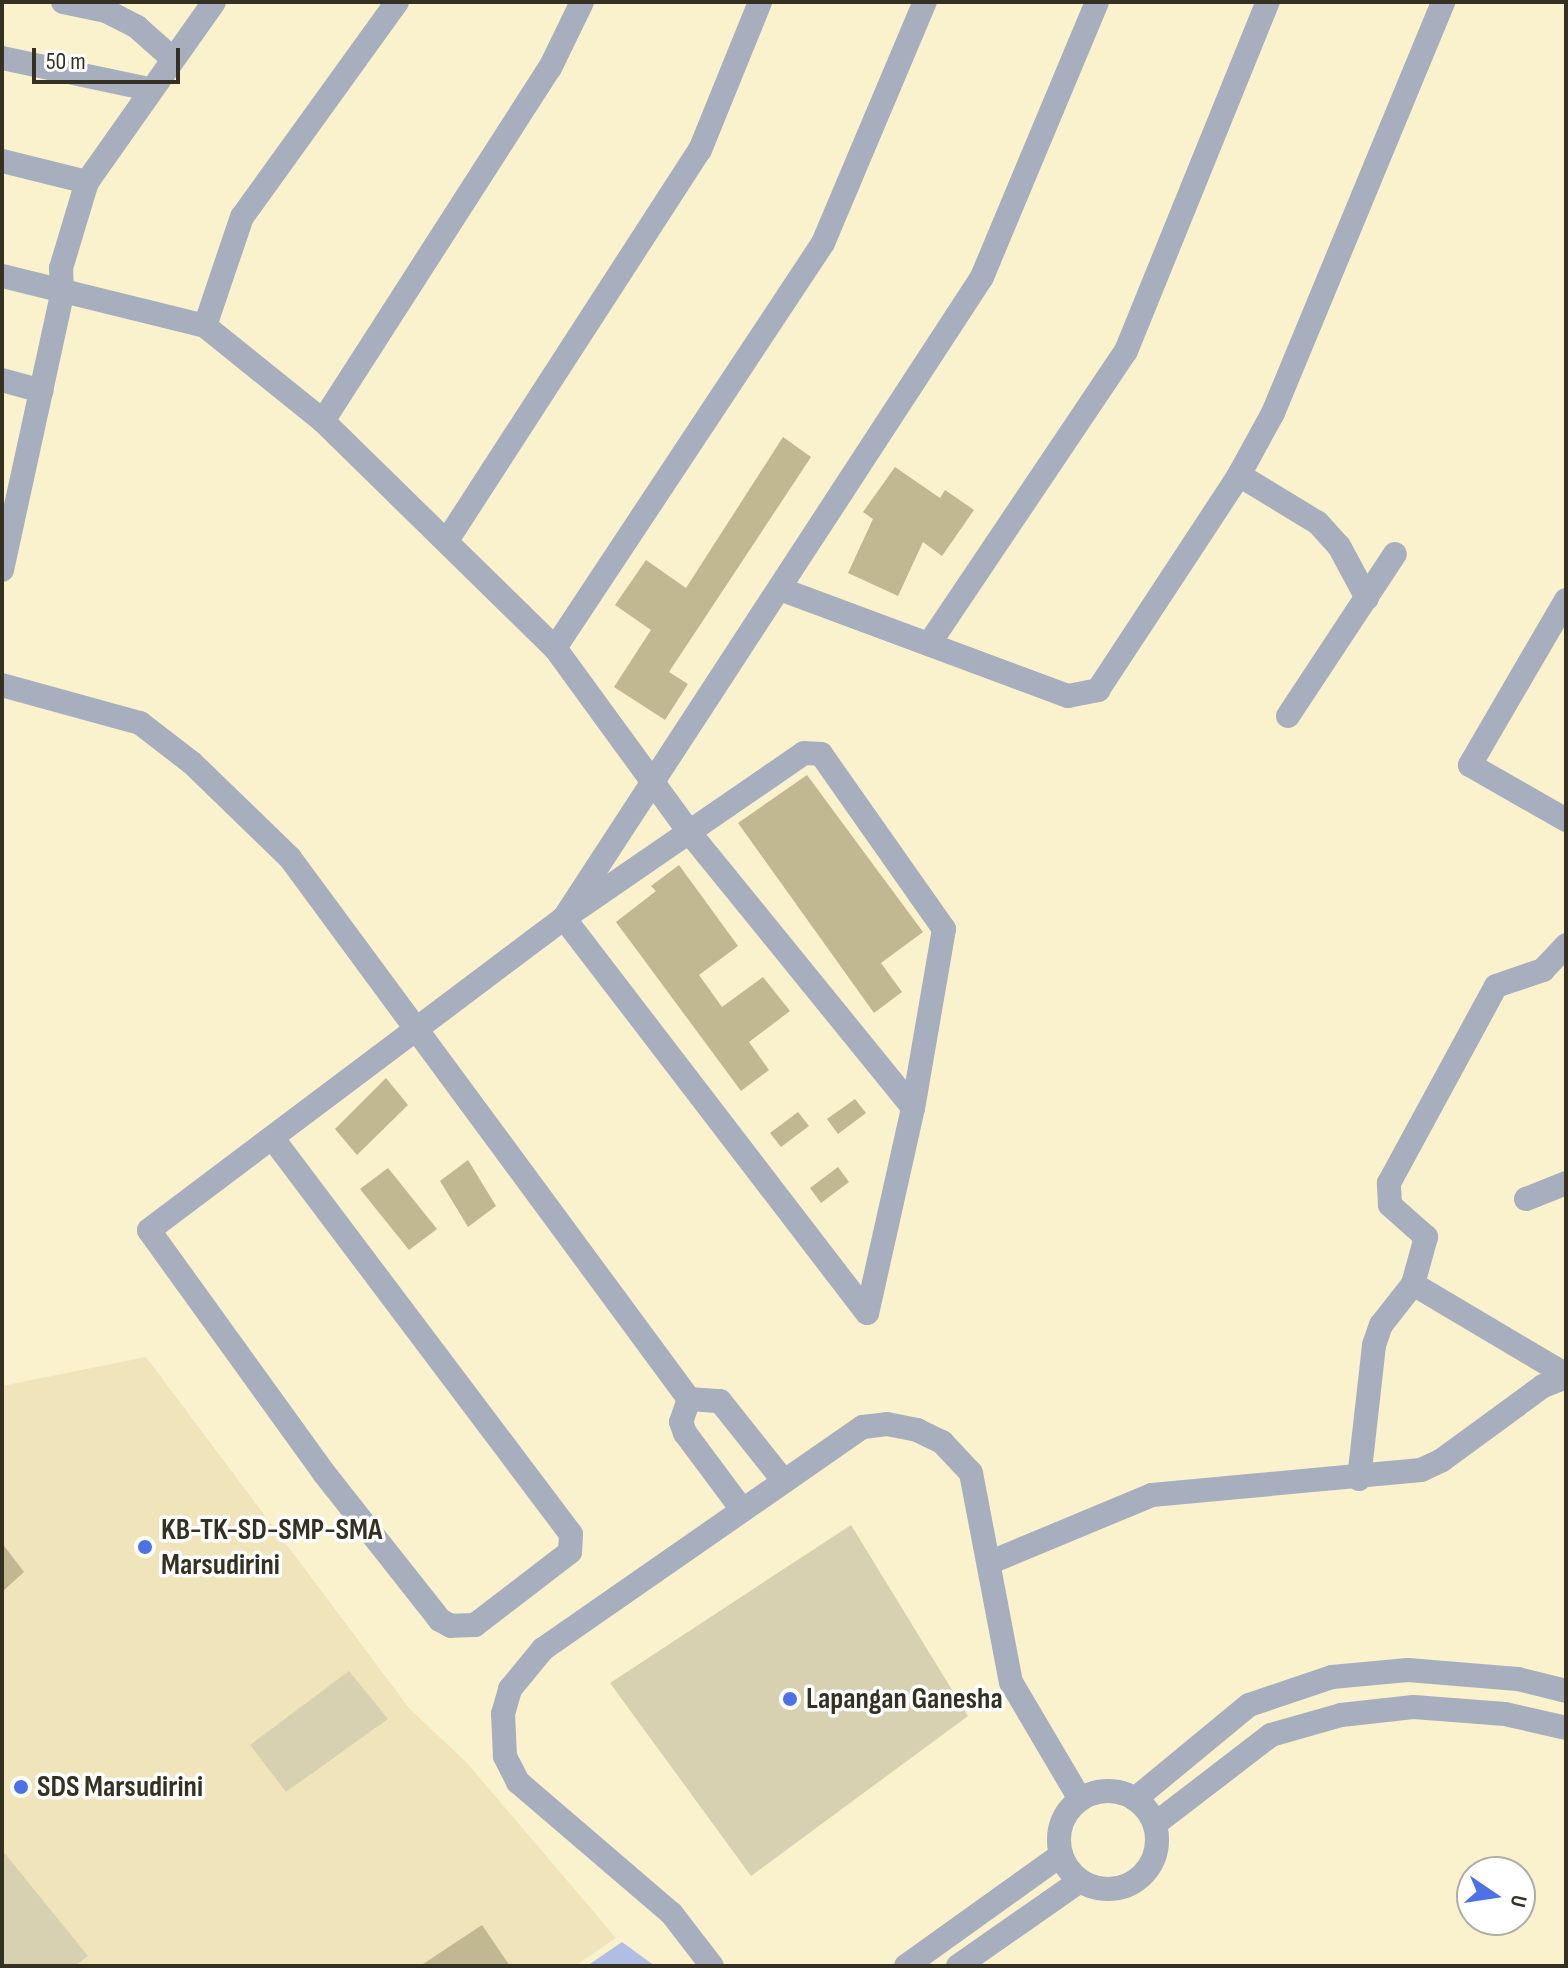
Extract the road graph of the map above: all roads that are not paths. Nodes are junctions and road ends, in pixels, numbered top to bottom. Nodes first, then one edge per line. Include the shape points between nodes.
1 (63, 2) edge
2 (214, 2) edge
3 (397, 2) edge
4 (582, 2) edge
5 (760, 2) edge
6 (925, 2) edge
7 (1097, 2) edge
8 (1268, 2) edge
9 (1443, 2) edge
10 (2, 58) edge
11 (172, 58) junction
12 (149, 89) junction
13 (2, 161) edge
14 (87, 182) junction
15 (2, 276) edge
16 (62, 294) junction
17 (205, 326) junction
18 (2, 380) edge
19 (42, 391) junction
20 (323, 421) junction
21 (1239, 475) junction
22 (11, 494) edge
23 (448, 539) junction
24 (1395, 554) dead end
25 (2, 570) edge
26 (780, 589) junction
27 (1367, 598) junction
28 (1566, 600) edge
29 (929, 644) junction
30 (555, 648) junction
31 (2, 685) edge
32 (1288, 716) dead end
33 (653, 779) junction
34 (1566, 820) edge
35 (689, 832) junction
36 (564, 918) junction
37 (1566, 945) edge
38 (418, 1029) junction
39 (913, 1108) junction
40 (274, 1140) junction
41 (1566, 1183) edge
42 (1526, 1199) dead end
43 (1413, 1284) junction
44 (1566, 1376) edge
45 (689, 1399) junction
46 (782, 1479) junction
47 (1359, 1479) junction
48 (741, 1508) junction
49 (991, 1562) junction
50 (1566, 1691) edge
51 (1566, 1728) edge
52 (1080, 1799) junction
53 (1135, 1799) junction
54 (1155, 1824) junction
55 (1061, 1855) junction
56 (1080, 1881) junction
57 (712, 1966) edge
58 (906, 1966) edge
59 (958, 1966) edge

1 - 11 street via 106,11 137,27
2 - 11 street
3 - 17 street via 242,217
4 - 20 street via 563,46 453,226
5 - 23 street via 700,150
6 - 30 street via 823,243
7 - 26 street via 982,277
8 - 29 street via 1126,351
9 - 21 street via 1273,413
10 - 12 street
11 - 12 street
12 - 14 street
13 - 14 street
14 - 16 street via 61,268
15 - 16 street
16 - 17 street
16 - 19 street
17 - 20 street
18 - 19 street
19 - 22 street
20 - 23 street
21 - 27 street via 1318,523 1339,546
21 - 29 street via 1098,690 1068,696
22 - 25 street
23 - 30 street
24 - 27 street
26 - 29 street
26 - 33 street
27 - 32 street
28 - 34 street via 1470,765
30 - 33 street
31 - 38 street via 140,723 192,763 307,878
33 - 35 street
33 - 36 street
35 - 36 street
35 - 39 street
35 - 39 street via 804,753 821,754 944,929
36 - 38 street
36 - 39 street via 867,1313
37 - 43 street via 1543,970 1496,986 1389,1183 1390,1205 1426,1237
38 - 40 street
38 - 45 street
40 - 40 street via 149,1230 324,1473 440,1620 451,1626 475,1625 570,1552 571,1534
41 - 42 street
43 - 44 street
43 - 47 street via 1381,1325 1374,1345
44 - 47 street via 1543,1386 1442,1460 1395,1476
45 - 46 street via 720,1401
45 - 48 street via 681,1422 685,1433
46 - 48 street
46 - 49 street via 863,1427 887,1424 917,1430 942,1442 971,1473
47 - 49 street via 1152,1495
48 - 57 street via 525,1666 510,1689 501,1735 518,1782 672,1914
49 - 52 street via 1011,1682
50 - 53 street via 1518,1679 1408,1670 1332,1677 1249,1705
51 - 54 street via 1505,1714 1414,1707 1341,1715 1271,1735
52 - 53 street via 1098,1791
52 - 55 street via 1062,1824
53 - 54 street
54 - 56 street via 1151,1864 1138,1879 1099,1889
55 - 56 street
55 - 58 street
56 - 59 street

